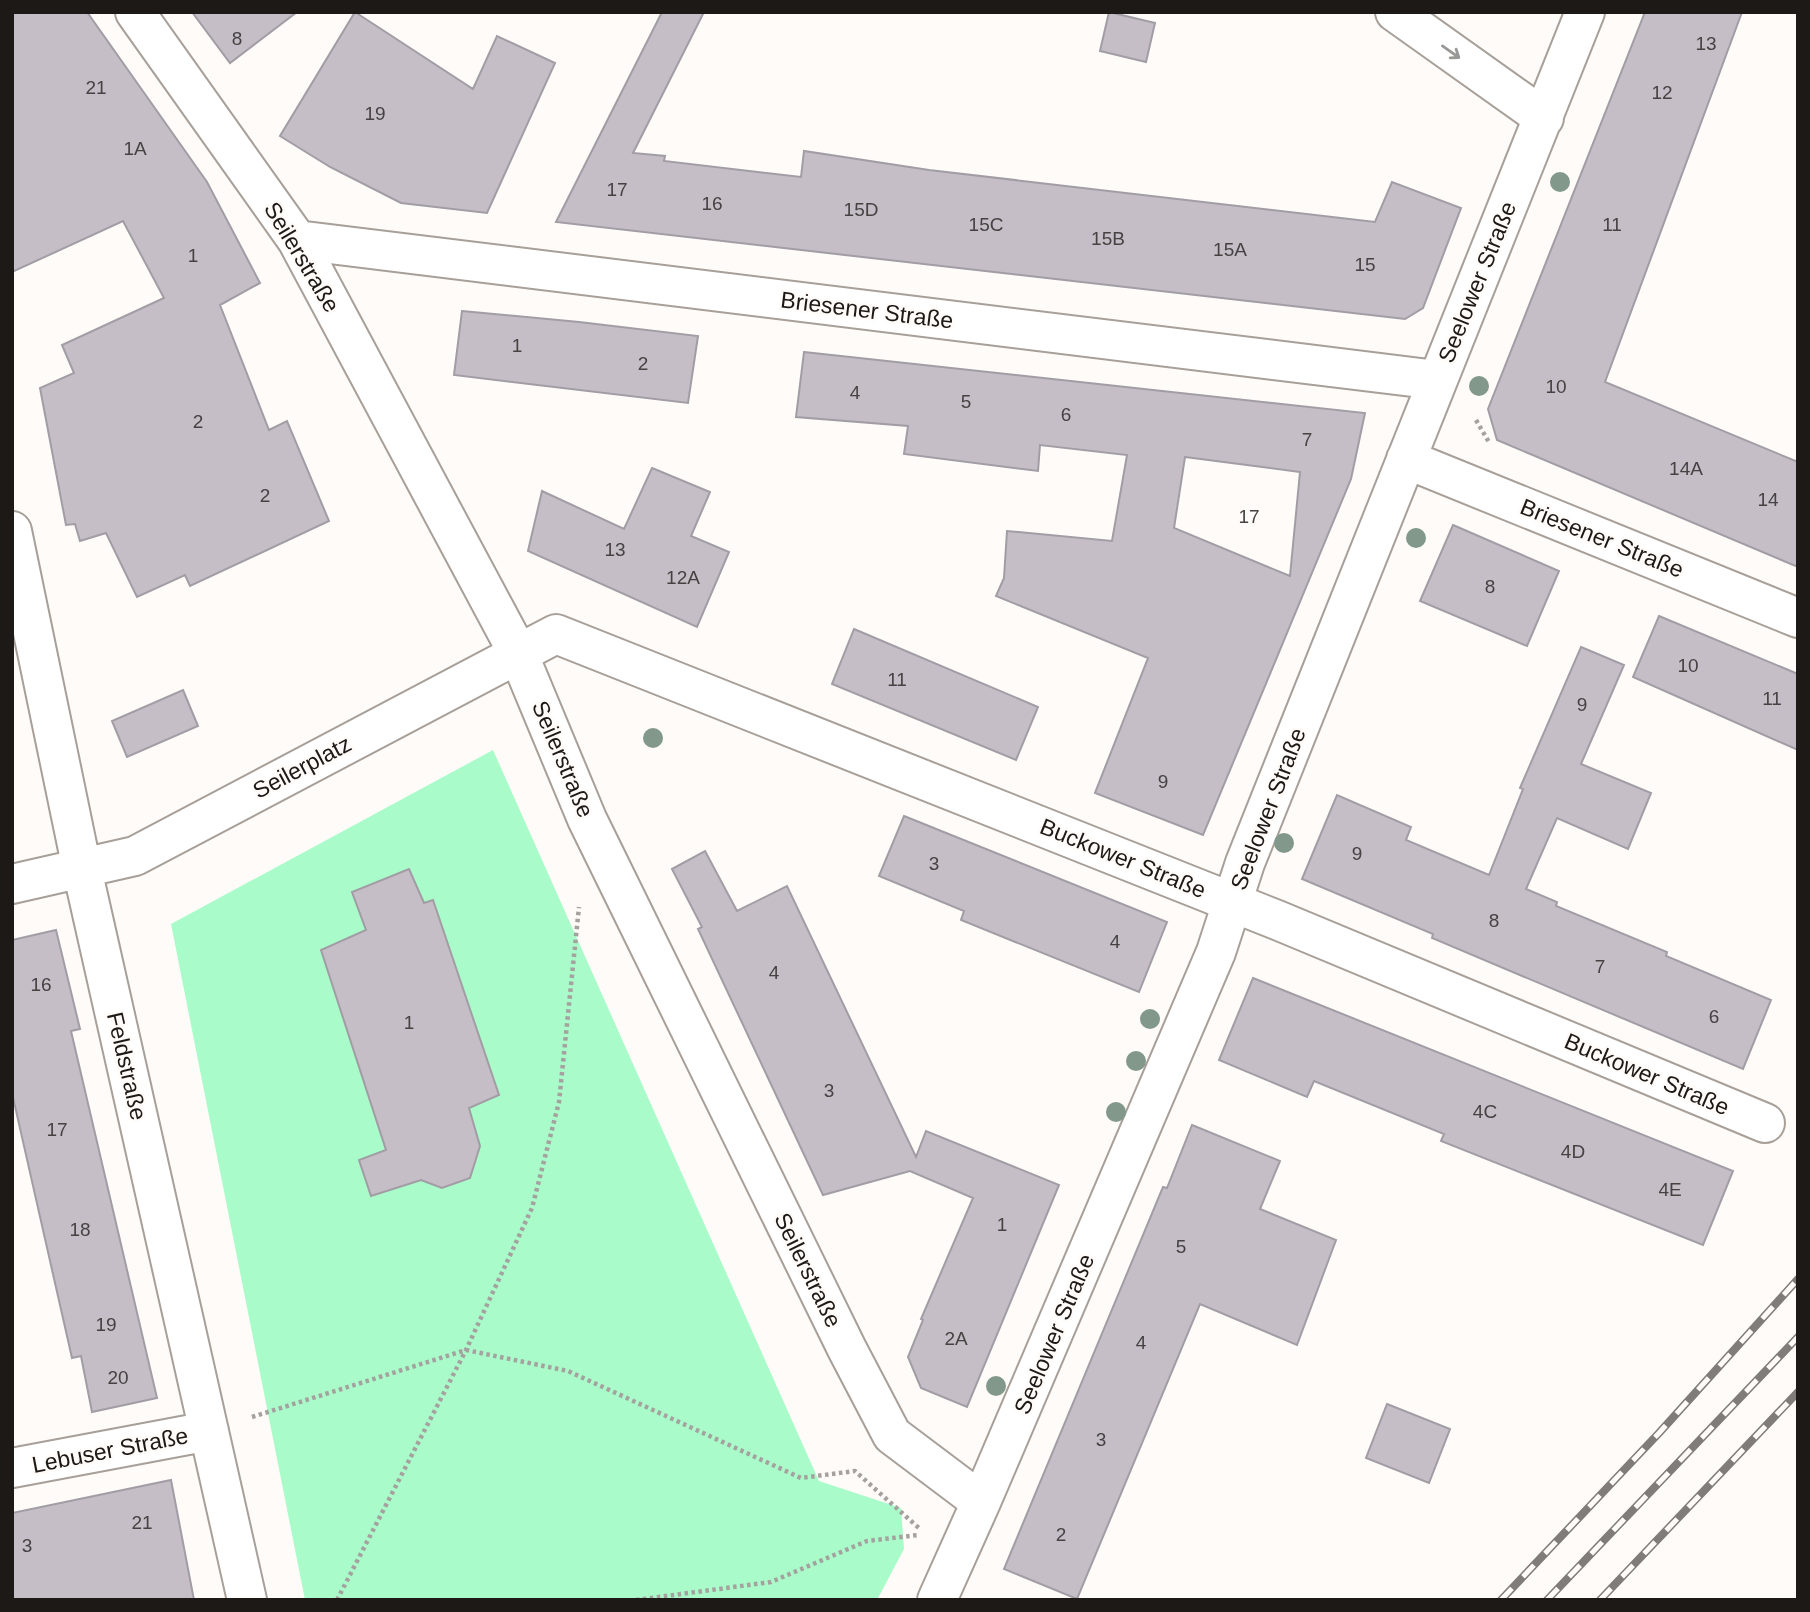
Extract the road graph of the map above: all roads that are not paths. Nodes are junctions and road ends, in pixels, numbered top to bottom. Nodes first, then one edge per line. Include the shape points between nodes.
1 (135, 12) edge
2 (1395, 12) edge
3 (1585, 12) edge
4 (1544, 118) junction
5 (297, 240) junction
6 (1437, 380) junction
7 (1406, 458) junction
8 (12, 531) edge
9 (1798, 618) edge
10 (518, 653) junction
11 (82, 869) junction
12 (12, 884) edge
13 (1233, 902) junction
14 (1765, 1123) dead end
15 (209, 1431) junction
16 (12, 1468) edge
17 (981, 1502) junction
18 (247, 1600) edge
19 (937, 1600) edge

1 - 5 street, Seilerstraße
2 -> 4 street
3 - 4 street, Seelower Straße
4 - 6 street, Seelower Straße
5 - 6 street, Briesener Straße
5 - 10 street, Seilerstraße
6 - 7 street, Seelower Straße
7 - 9 street, Briesener Straße
7 - 13 street, Seelower Straße
8 - 11 street, Feldstraße
10 - 11 street, Seilerplatz via 135,856
10 - 13 street, Buckower Straße via 556,634
10 - 17 street, Seilerstraße via 587,819 892,1434
11 - 12 street, Seilerplatz
11 - 15 street, Feldstraße
13 - 14 street, Buckower Straße
13 - 17 street, Seelower Straße
15 - 16 street, Lebuser Straße
15 - 18 street, Feldstraße
17 - 19 street, Seelower Straße

